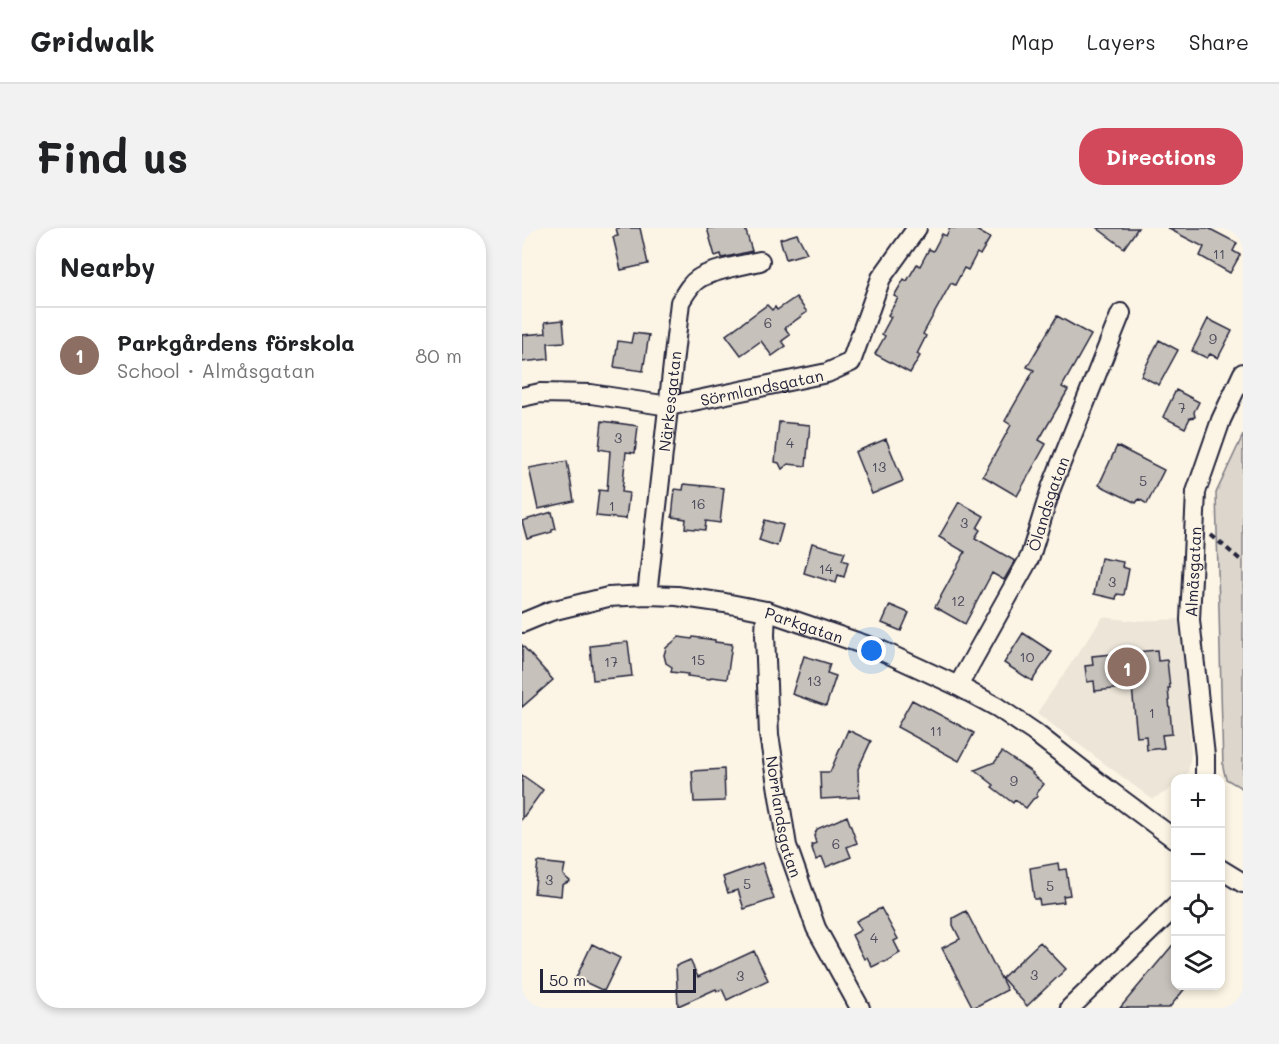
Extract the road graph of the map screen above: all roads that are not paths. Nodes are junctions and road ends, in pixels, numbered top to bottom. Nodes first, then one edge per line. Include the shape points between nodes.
1 (917, 228) edge
2 (759, 261) dead end
3 (1121, 313) dead end
4 (1243, 373) edge
5 (522, 398) edge
6 (669, 406) junction
7 (647, 595) junction
8 (766, 612) junction
9 (522, 622) edge
10 (958, 686) junction
11 (1205, 774) edge
12 (1171, 835) edge
13 (1225, 872) edge
14 (1243, 883) edge
15 (1171, 911) edge
16 (860, 1008) edge
17 (1070, 1008) edge

1 - 6 street, Sörmlandsgatan via 881,278 851,362 827,373
2 - 6 street, Närkesgatan via 708,274 687,290 680,302
3 - 10 street, Ölandsgatan via 1051,488 1030,557
4 - 11 street, Almåsgatan via 1221,420 1196,492 1190,620
5 - 6 street, Sörmlandsgatan via 540,393 591,394
6 - 7 street, Närkesgatan
7 - 8 street, Parkgatan via 677,596
7 - 9 street, Parkgatan via 608,597
8 - 10 street, Parkgatan via 880,650
8 - 16 street, Norrlandsgatan via 769,735 787,846 816,928
10 - 12 street, Parkgatan via 1034,732
13 - 14 street
15 - 17 street

